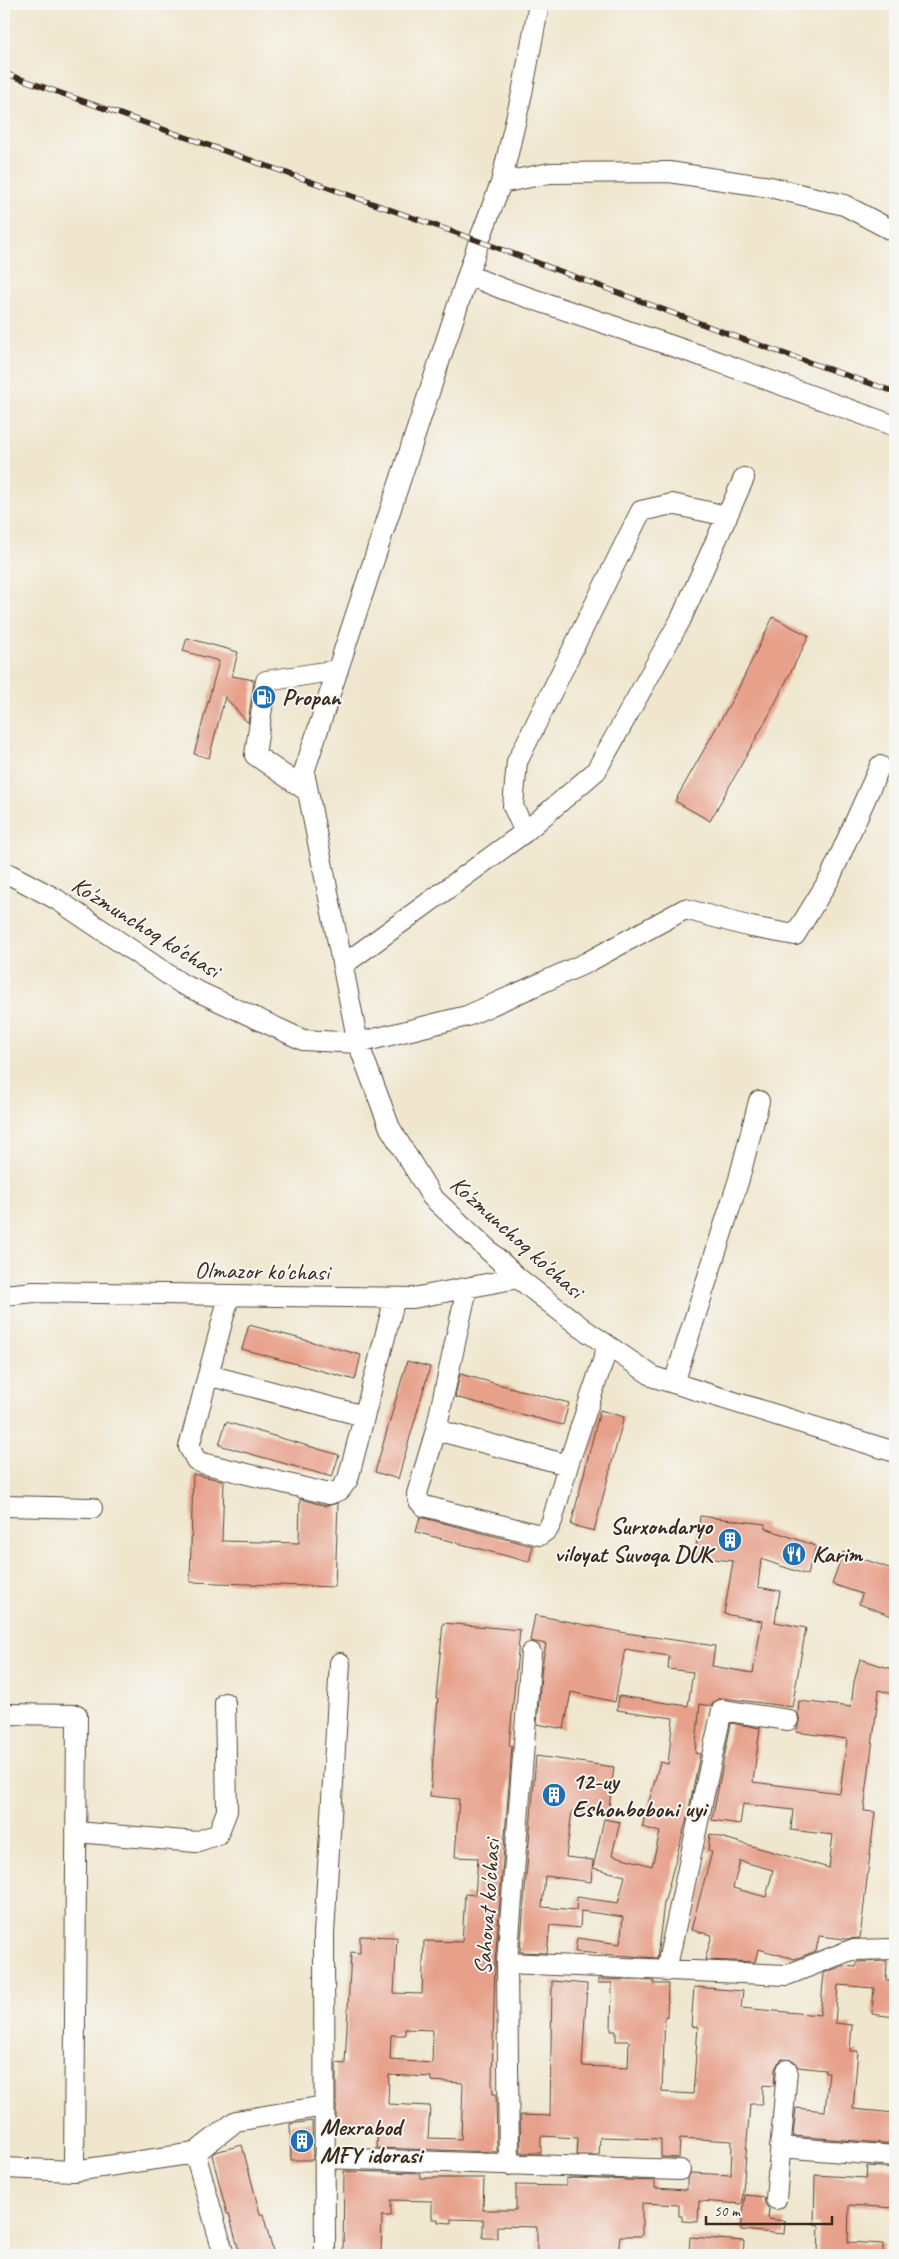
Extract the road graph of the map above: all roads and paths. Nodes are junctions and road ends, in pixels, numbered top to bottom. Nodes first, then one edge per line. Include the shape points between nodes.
1 (539, 4) edge
2 (501, 183) junction
3 (895, 232) edge
4 (468, 275) junction
5 (895, 426) edge
6 (744, 478) dead end
7 (727, 516) junction
8 (338, 670) junction
9 (880, 766) dead end
10 (307, 791) junction
11 (525, 832) junction
12 (4, 874) edge
13 (343, 965) junction
14 (358, 1043) junction
15 (760, 1101) dead end
16 (518, 1278) junction
17 (467, 1288) junction
18 (4, 1295) edge
19 (229, 1296) junction
20 (395, 1298) junction
21 (608, 1346) junction
22 (208, 1375) junction
23 (674, 1383) junction
24 (364, 1416) junction
25 (436, 1430) junction
26 (895, 1452) edge
27 (568, 1464) junction
28 (4, 1506) edge
29 (92, 1508) dead end
30 (531, 1653) dead end
31 (340, 1663) dead end
32 (225, 1703) dead end
33 (4, 1714) edge
34 (788, 1720) dead end
35 (76, 1832) junction
36 (895, 1949) edge
37 (507, 1964) junction
38 (666, 1971) junction
39 (787, 2070) dead end
40 (324, 2106) junction
41 (780, 2147) junction
42 (195, 2152) junction
43 (895, 2156) edge
44 (324, 2158) junction
45 (509, 2165) junction
46 (4, 2168) edge
47 (680, 2170) dead end
48 (74, 2171) junction
49 (776, 2199) dead end
50 (224, 2255) edge
51 (325, 2255) edge

1 - 2 street
2 - 3 street via 550,173 669,172 770,187 844,205
2 - 4 street
4 - 5 street
4 - 8 street
6 - 7 street
7 - 11 street via 681,620 596,771
7 - 11 street via 672,504 641,511 516,762 513,806
8 - 10 street via 304,772
8 - 10 street via 266,681 255,756
9 - 14 street via 830,878 795,935 685,909 586,963 467,1016
10 - 13 street
11 - 13 street
12 - 14 street, Ko'zmunchoq ko'chasi via 56,900 182,984 303,1040
13 - 14 street
14 - 16 street, Ko'zmunchoq ko'chasi via 390,1128 432,1198
15 - 23 street via 739,1179
16 - 17 street, Olmazor ko'chasi
16 - 21 street, Ko'zmunchoq ko'chasi
17 - 20 street, Olmazor ko'chasi
17 - 25 street
18 - 19 street, Olmazor ko'chasi via 34,1292
19 - 20 street, Olmazor ko'chasi
19 - 22 street
20 - 24 street
21 - 23 street, Ko'zmunchoq ko'chasi via 654,1377
21 - 27 street
22 - 24 street
22 - 24 street via 188,1447 196,1460 202,1462 328,1494 340,1490 348,1479
23 - 26 street, Ko'zmunchoq ko'chasi
25 - 27 street
25 - 27 street via 417,1494 424,1506 434,1510 540,1535 552,1521
28 - 29 street
30 - 37 street, Sahovat ko'chasi
31 - 40 street via 324,1934
32 - 35 street via 227,1811 218,1834 196,1842
33 - 35 street via 77,1715
34 - 38 street via 722,1710
35 - 48 street
36 - 38 street via 851,1950 787,1974
37 - 38 street
37 - 45 street, Sahovat ko'chasi
39 - 41 street
40 - 42 street via 236,2121
40 - 44 street
41 - 43 street
41 - 49 street
42 - 48 street
42 - 50 street
44 - 45 street
44 - 51 street
45 - 47 street
46 - 48 street

